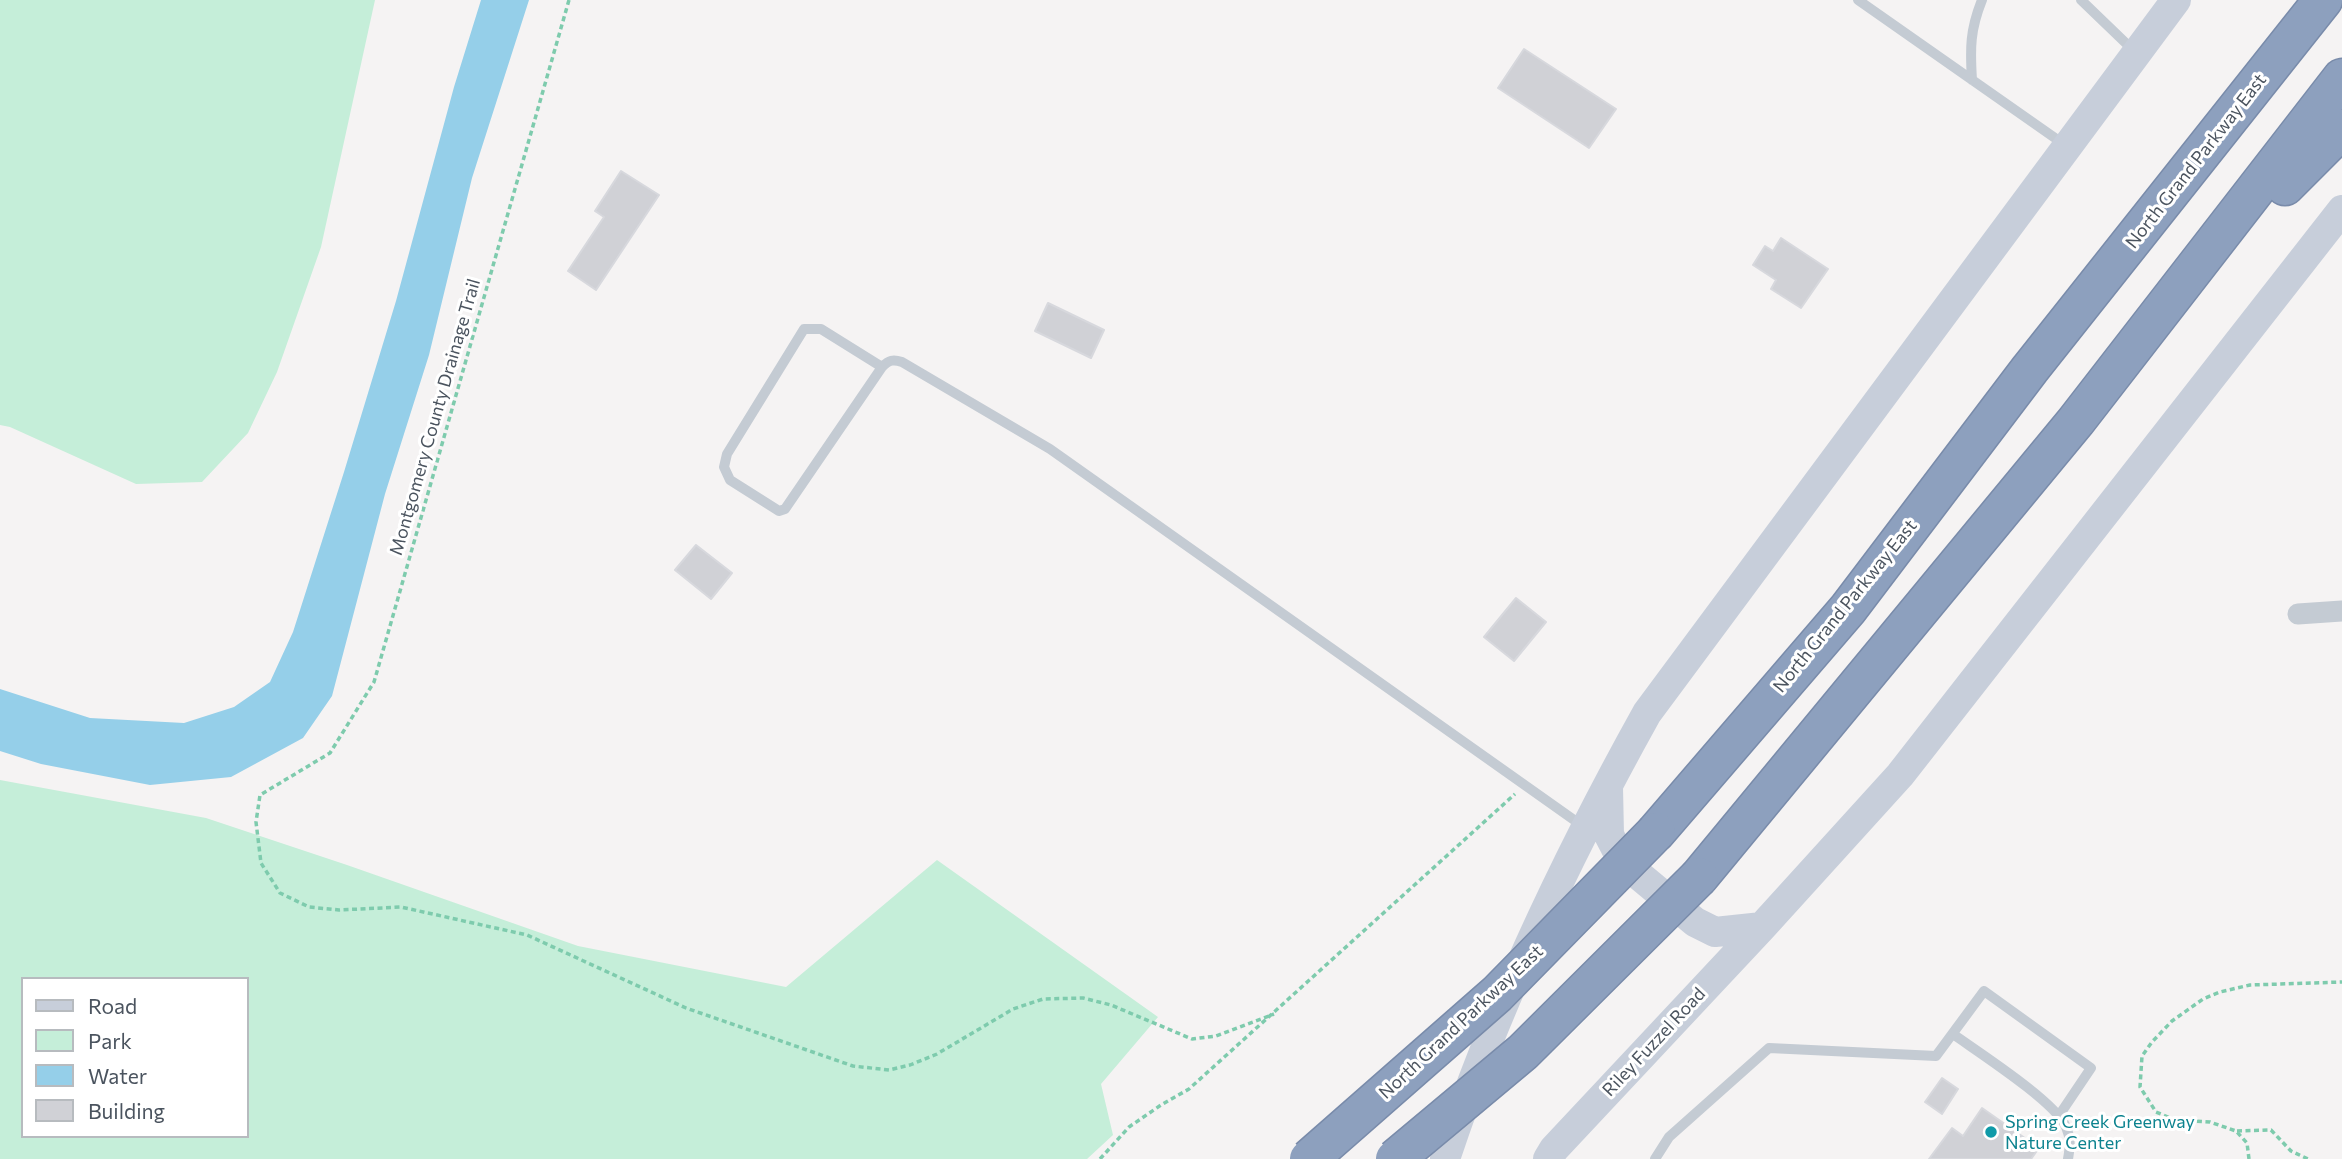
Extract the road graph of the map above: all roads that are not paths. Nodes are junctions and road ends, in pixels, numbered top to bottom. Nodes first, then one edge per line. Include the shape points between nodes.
1 (1858, 0) edge
2 (1982, 0) edge
3 (2081, 0) edge
4 (2176, 0) edge
5 (2314, 0) edge
6 (2323, 0) edge
7 (2290, 42) junction
8 (2136, 53) junction
9 (2342, 78) edge
10 (1972, 80) junction
11 (2342, 129) edge
12 (2068, 146) junction
13 (2342, 210) edge
14 (2167, 304) junction
15 (883, 367) junction
16 (2342, 611) edge
17 (2298, 614) dead end
18 (1607, 783) junction
19 (1586, 828) junction
20 (1762, 928) junction
21 (1953, 1034) junction
22 (1459, 1117) junction
23 (2058, 1117) junction
24 (1309, 1159) edge
25 (1395, 1159) edge
26 (1445, 1159) edge
27 (1454, 1159) edge
28 (1548, 1159) edge
29 (1655, 1159) edge
30 (2068, 1159) edge

1 - 10 lane
2 - 10 lane via 1969,45
3 - 8 lane
4 - 8 main road
5 - 7 highway
6 - 7 highway, North Grand Parkway East
7 - 24 highway, North Grand Parkway East, bridge via 1848,609 1656,832 1497,995
8 - 12 main road
9 - 14 highway
10 - 12 lane
11 - 14 highway
12 - 18 main road via 1647,713
13 - 20 main road via 1900,775
14 - 25 highway, bridge via 2076,421 1699,877 1523,1052
15 - 15 lane via 785,509 779,511 730,480 724,467 727,454 804,329 821,329
15 - 19 lane via 888,361 902,362 1050,449
16 - 17 street
18 - 19 main road
18 - 20 main road via 1609,835 1623,862 1695,922 1715,932
19 - 22 main road via 1522,961
20 - 28 main road, Riley Fuzzel Road via 1621,1075
21 - 23 lane via 2034,1093
21 - 23 lane via 1984,991 2091,1068
21 - 29 lane via 1936,1056 1769,1048 1669,1136
22 - 26 main road
22 - 27 main road
23 - 30 lane via 2066,1125 2071,1143

